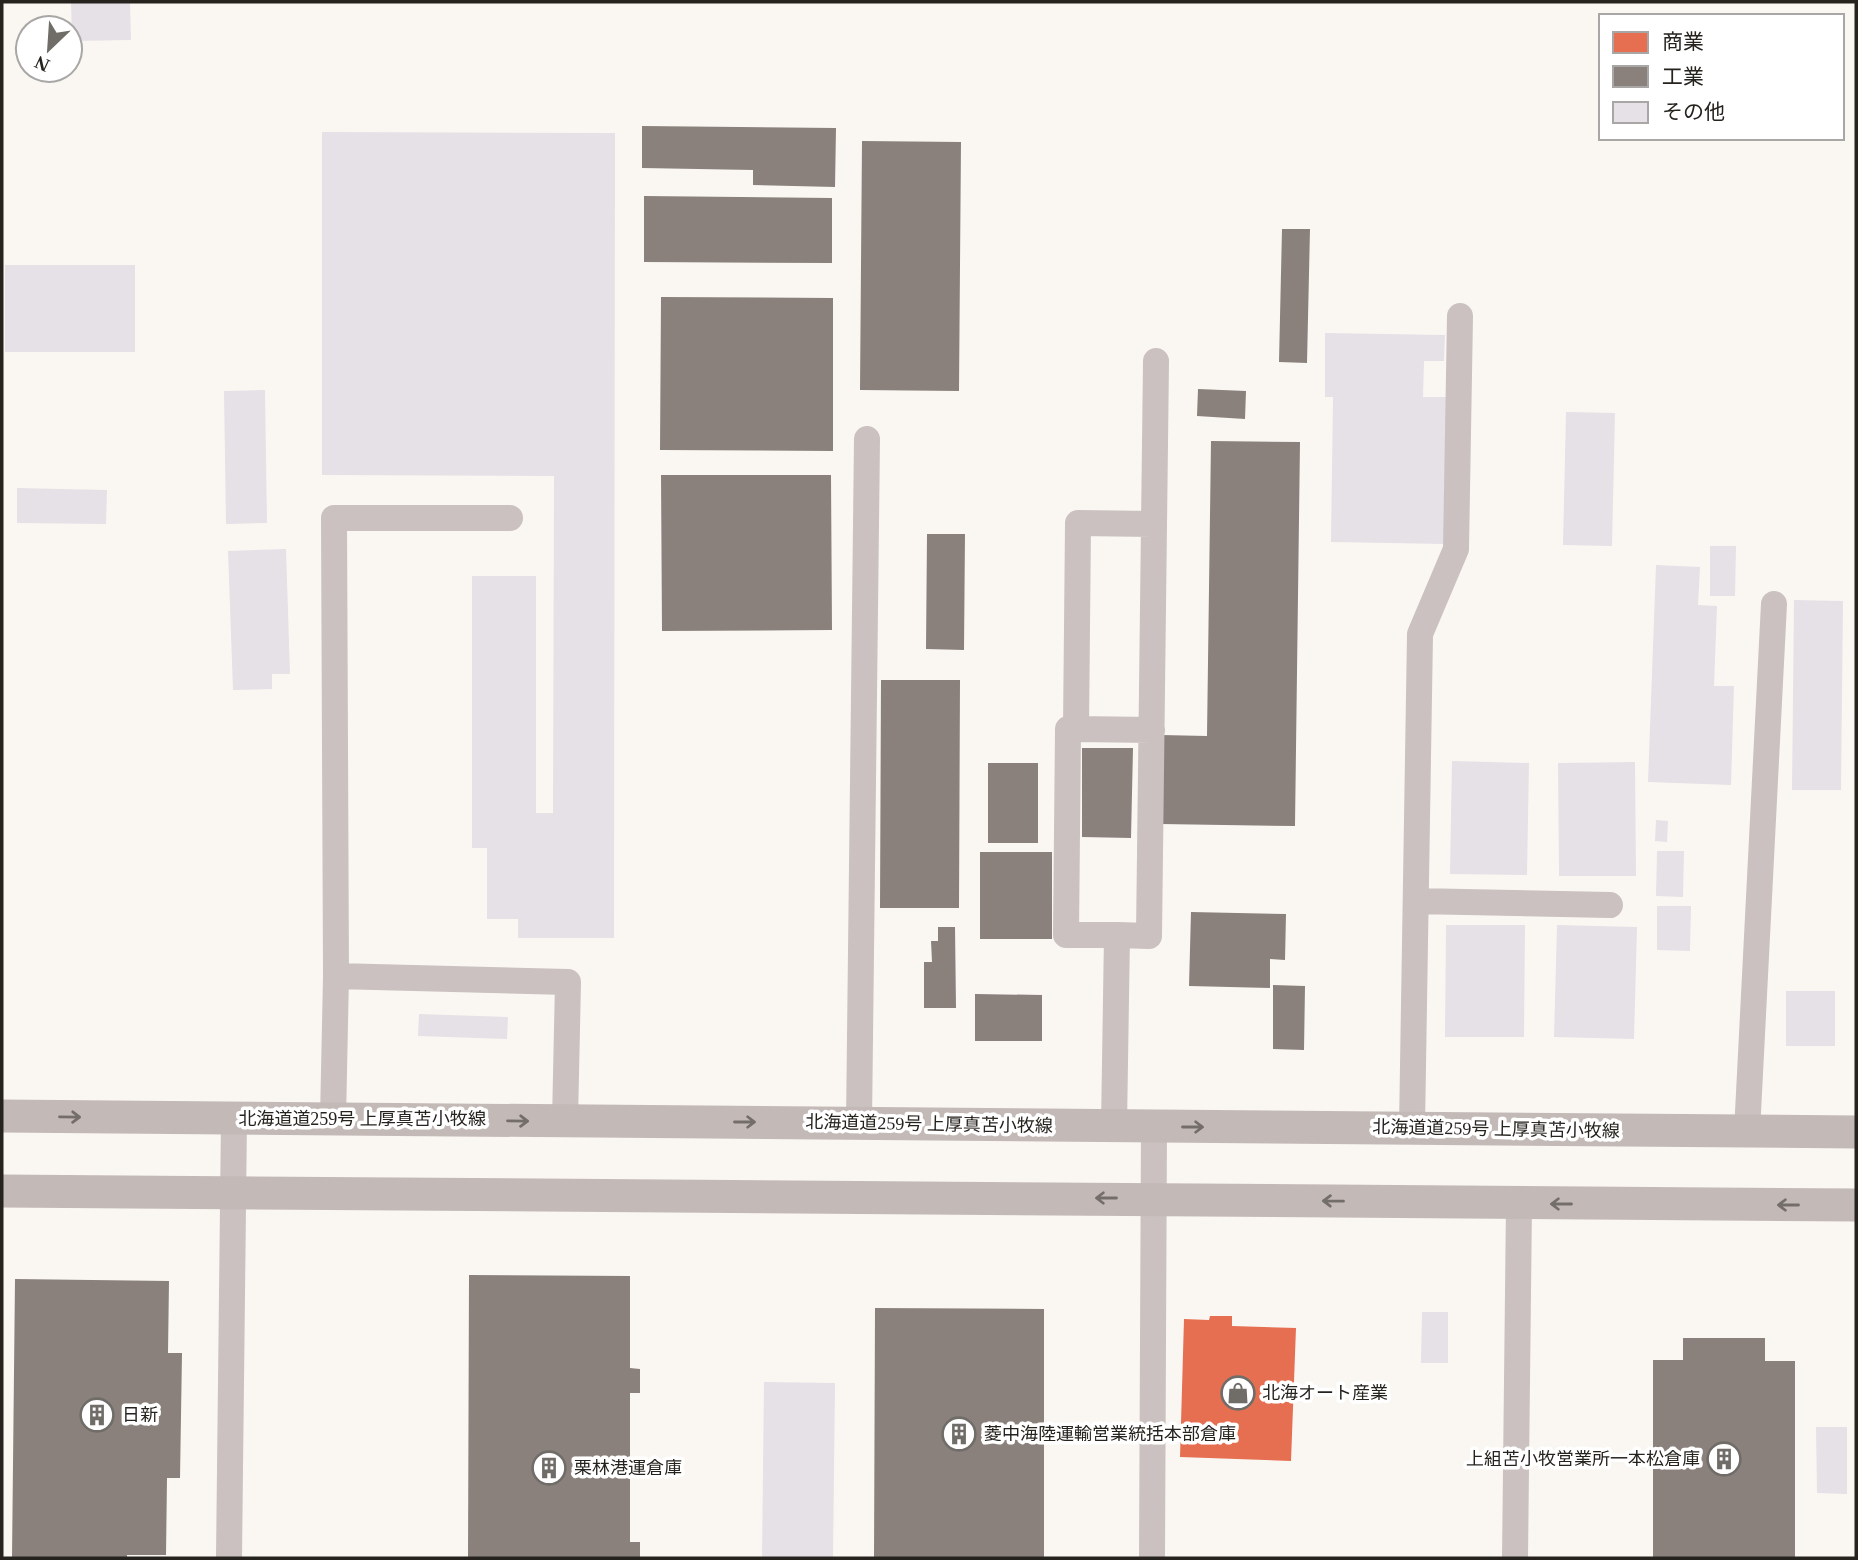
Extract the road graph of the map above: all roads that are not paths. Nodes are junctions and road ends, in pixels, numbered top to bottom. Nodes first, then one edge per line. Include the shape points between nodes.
1 (1460, 316) dead end
2 (1156, 361) dead end
3 (867, 439) dead end
4 (510, 518) dead end
5 (1153, 524) junction
6 (1774, 604) dead end
7 (1076, 729) junction
8 (1152, 730) junction
9 (1416, 901) junction
10 (1610, 905) dead end
11 (1117, 935) junction
12 (336, 976) junction
13 (2, 1116) edge
14 (234, 1118) junction
15 (333, 1119) junction
16 (565, 1121) junction
17 (859, 1123) junction
18 (1114, 1126) junction
19 (1154, 1126) junction
20 (1412, 1128) junction
21 (1747, 1132) junction
22 (1856, 1132) edge
23 (2, 1191) edge
24 (234, 1191) junction
25 (1153, 1199) junction
26 (1519, 1204) junction
27 (1856, 1205) edge
28 (229, 1558) edge
29 (1152, 1558) edge
30 (1515, 1558) edge

1 - 9 street via 1456,549 1420,634
2 - 5 street
3 - 17 street
4 - 12 street via 334,517
5 - 7 street via 1078,523
5 - 8 street
6 - 21 street
7 - 8 street
7 - 11 street via 1068,729 1066,934
8 - 11 street via 1149,936
9 - 10 street
9 - 20 street
11 - 18 street
12 - 15 street
12 - 16 street via 568,982
13 -> 14 main road, 北海道道259号 上厚真苫小牧線
14 - 15 main road, 北海道道259号 上厚真苫小牧線
14 - 24 street
15 -> 16 main road, 北海道道259号 上厚真苫小牧線
16 -> 17 main road, 北海道道259号 上厚真苫小牧線
17 - 18 main road, 北海道道259号 上厚真苫小牧線
18 - 19 main road, 北海道道259号 上厚真苫小牧線
19 -> 20 main road, 北海道道259号 上厚真苫小牧線
19 - 25 street
20 - 21 main road, 北海道道259号 上厚真苫小牧線
21 - 22 main road, 北海道道259号 上厚真苫小牧線
23 - 24 main road
25 -> 24 main road
24 - 28 street
26 -> 25 main road
25 - 29 street
27 -> 26 main road
26 - 30 street

